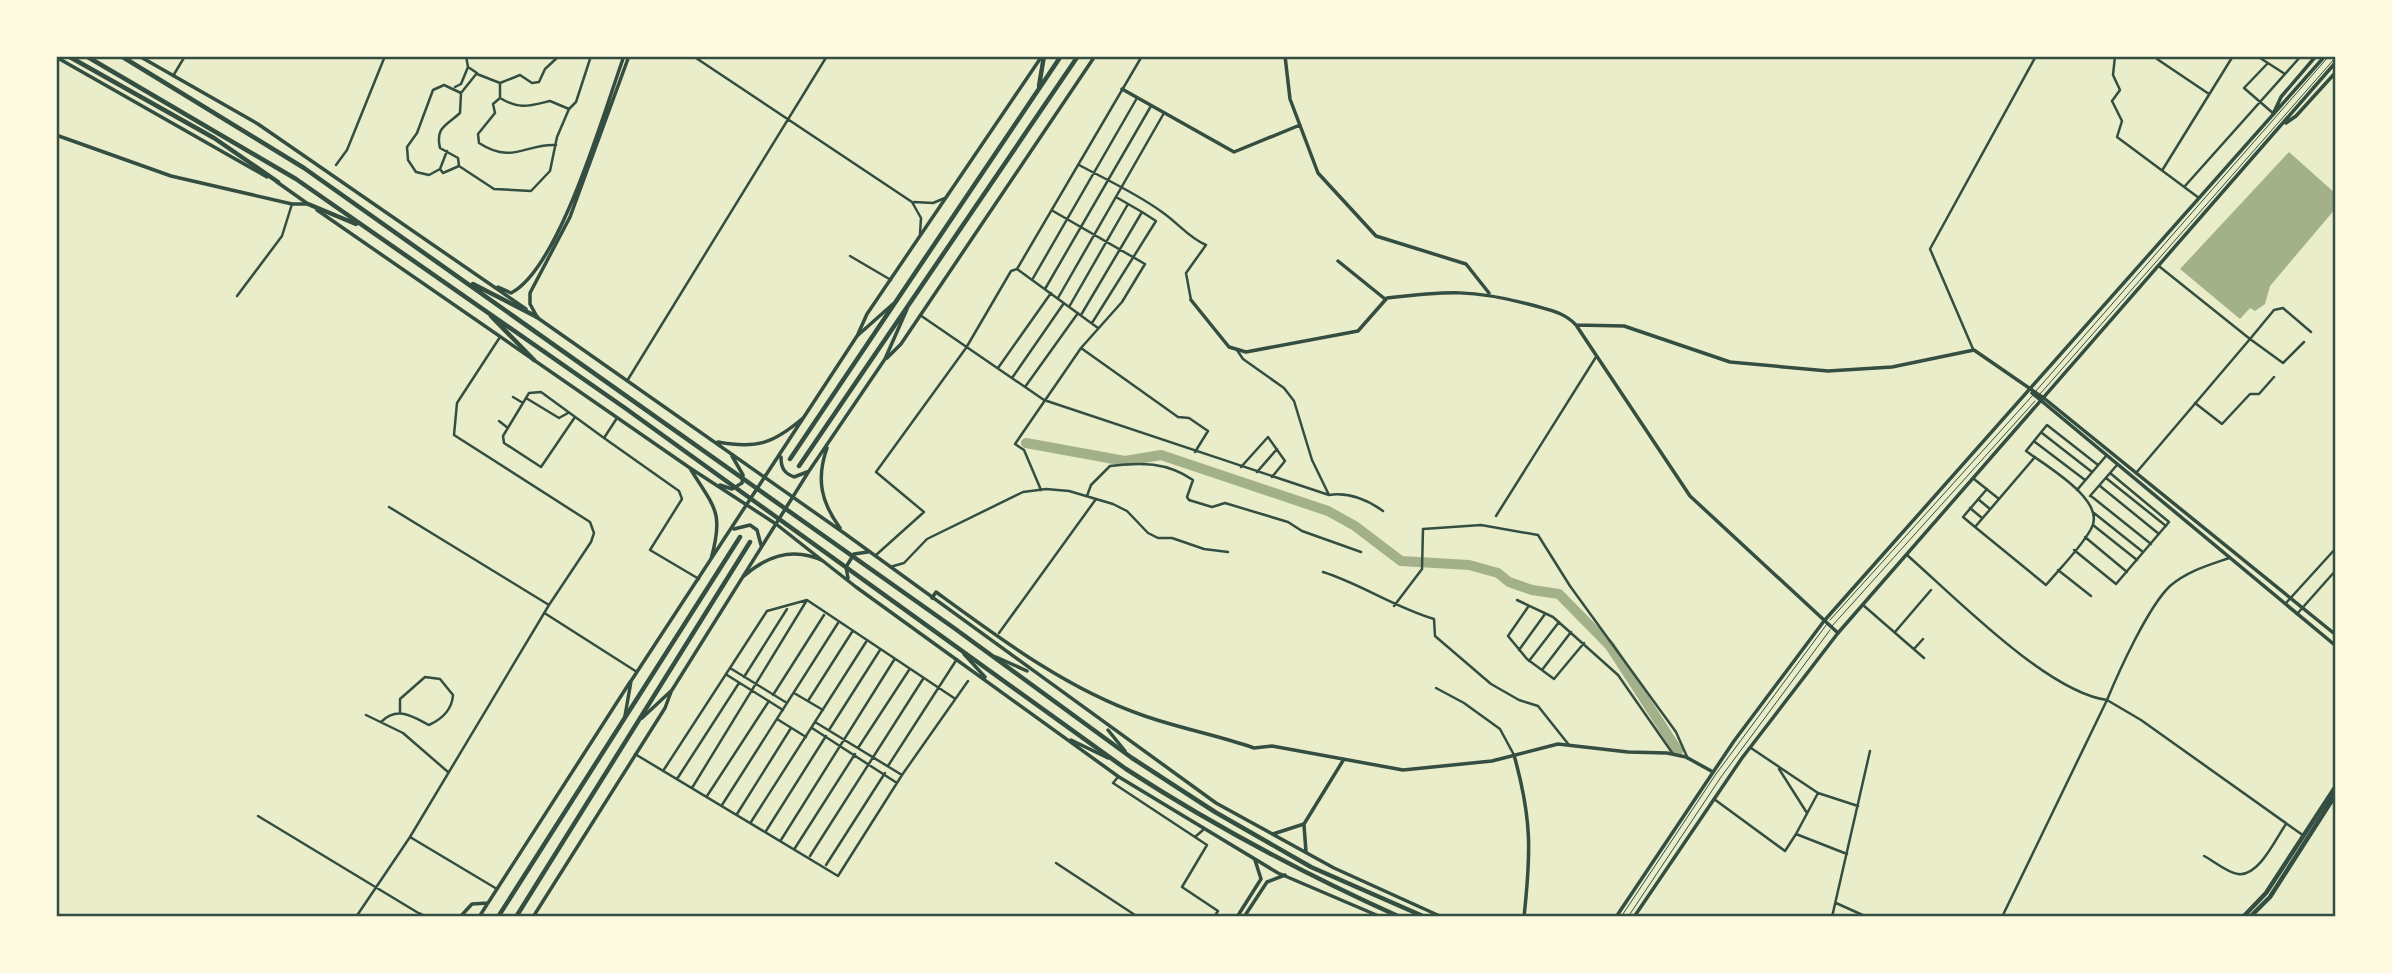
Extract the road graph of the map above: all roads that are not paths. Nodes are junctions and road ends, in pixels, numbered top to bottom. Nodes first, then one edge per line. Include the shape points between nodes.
1 (68, 56) edge
2 (86, 56) edge
3 (121, 56) edge
4 (139, 56) edge
5 (185, 56) edge
6 (385, 56) edge
7 (466, 56) edge
8 (559, 56) edge
9 (591, 56) edge
10 (627, 56) edge
11 (694, 56) edge
12 (827, 56) edge
13 (1043, 56) edge
14 (1061, 56) edge
15 (1078, 56) edge
16 (1095, 56) edge
17 (1142, 56) edge
18 (1285, 56) edge
19 (2036, 56) edge
20 (2115, 56) edge
21 (2233, 56) edge
22 (2257, 56) edge
23 (2301, 56) edge
24 (2316, 56) edge
25 (2327, 56) edge
26 (56, 57) edge
27 (2157, 59) dead end
28 (2336, 60) edge
29 (2267, 63) junction
30 (2293, 65) junction
31 (468, 67) junction
32 (2302, 72) junction
33 (2336, 72) edge
34 (477, 74) junction
35 (2285, 74) junction
36 (173, 76) junction
37 (500, 83) junction
38 (453, 88) junction
39 (1039, 89) junction
40 (1122, 89) junction
41 (461, 93) junction
42 (2209, 94) junction
43 (500, 98) junction
44 (1138, 98) junction
45 (1151, 106) junction
46 (569, 109) junction
47 (1164, 113) junction
48 (2274, 114) junction
49 (789, 119) junction
50 (2284, 124) junction
51 (1300, 125) junction
52 (56, 135) edge
53 (556, 145) junction
54 (447, 151) junction
55 (336, 165) dead end
56 (1079, 165) junction
57 (459, 166) junction
58 (440, 169) junction
59 (2163, 169) junction
60 (1094, 173) junction
61 (1108, 180) junction
62 (278, 182) junction
63 (2185, 186) junction
64 (1122, 187) junction
65 (948, 197) junction
66 (1116, 197) junction
67 (2199, 198) junction
68 (912, 202) junction
69 (292, 204) junction
70 (308, 204) junction
71 (1128, 204) junction
72 (1053, 211) junction
73 (1142, 212) junction
74 (1067, 219) junction
75 (364, 227) junction
76 (1081, 227) junction
77 (1094, 235) junction
78 (920, 238) junction
79 (1106, 242) junction
80 (1120, 250) junction
81 (850, 256) dead end
82 (1133, 257) junction
83 (1338, 261) dead end
84 (2160, 267) junction
85 (1017, 269) junction
86 (891, 280) junction
87 (1032, 280) junction
88 (469, 283) junction
89 (491, 284) junction
90 (1045, 289) junction
91 (1051, 293) junction
92 (1489, 293) junction
93 (237, 296) dead end
94 (1058, 298) junction
95 (1386, 299) junction
96 (1191, 300) joint
97 (897, 301) junction
98 (1064, 303) junction
99 (909, 304) junction
100 (1069, 307) junction
101 (488, 312) junction
102 (1079, 314) junction
103 (920, 315) junction
104 (537, 317) junction
105 (1092, 323) junction
106 (1576, 325) junction
107 (1098, 328) junction
108 (2311, 332) dead end
109 (857, 336) junction
110 (500, 337) junction
111 (2250, 339) junction
112 (2304, 342) dead end
113 (967, 348) junction
114 (1081, 348) junction
115 (1237, 349) junction
116 (1974, 350) junction
117 (1596, 357) junction
118 (885, 359) junction
119 (534, 360) junction
120 (998, 369) junction
121 (2274, 377) dead end
122 (1012, 378) junction
123 (627, 382) junction
124 (1025, 387) junction
125 (2035, 395) junction
126 (513, 397) dead end
127 (526, 398) junction
128 (2045, 399) junction
129 (1044, 400) junction
130 (523, 403) junction
131 (2040, 403) junction
132 (2195, 403) junction
133 (569, 412) junction
134 (807, 415) junction
135 (575, 417) junction
136 (617, 417) junction
137 (499, 421) dead end
138 (508, 428) junction
139 (2041, 432) junction
140 (604, 438) junction
141 (713, 441) junction
142 (2034, 441) junction
143 (829, 442) junction
144 (1277, 449) junction
145 (730, 453) junction
146 (1195, 453) junction
147 (781, 455) junction
148 (2106, 456) junction
149 (2035, 457) junction
150 (790, 458) dead end
151 (2098, 465) junction
152 (2117, 465) junction
153 (799, 466) dead end
154 (1241, 467) junction
155 (690, 468) junction
156 (809, 471) junction
157 (1257, 472) junction
158 (2092, 472) junction
159 (2110, 473) junction
160 (2136, 473) junction
161 (1272, 477) junction
162 (766, 478) junction
163 (2106, 478) junction
164 (1974, 479) junction
165 (708, 480) junction
166 (2085, 480) junction
167 (2099, 486) junction
168 (1041, 489) junction
169 (1987, 489) junction
170 (2077, 490) junction
171 (1329, 495) junction
172 (1087, 496) junction
173 (793, 497) junction
174 (2089, 497) junction
175 (1096, 499) junction
176 (1978, 499) junction
177 (1999, 499) junction
178 (748, 506) junction
179 (389, 507) dead end
180 (1970, 508) junction
181 (1990, 509) junction
182 (1383, 511) dead end
183 (2094, 512) junction
184 (1496, 516) dead end
185 (1982, 518) junction
186 (776, 524) junction
187 (2093, 525) junction
188 (2165, 526) junction
189 (1975, 527) junction
190 (731, 531) junction
191 (844, 533) junction
192 (2159, 534) junction
193 (740, 537) dead end
194 (2085, 537) junction
195 (750, 542) dead end
196 (2151, 544) junction
197 (761, 547) junction
198 (2336, 548) edge
199 (2074, 550) junction
200 (1228, 552) dead end
201 (1361, 552) dead end
202 (2143, 552) junction
203 (873, 554) junction
204 (1907, 555) junction
205 (2229, 558) junction
206 (2137, 560) junction
207 (710, 562) junction
208 (831, 564) junction
209 (890, 567) junction
210 (2058, 570) junction
211 (2336, 570) edge
212 (1323, 572) dead end
213 (2127, 572) junction
214 (699, 579) junction
215 (740, 579) junction
216 (849, 580) junction
217 (1931, 590) dead end
218 (2091, 596) dead end
219 (932, 598) junction
220 (2291, 598) junction
221 (807, 600) junction
222 (1517, 600) dead end
223 (2285, 604) junction
224 (550, 605) junction
225 (1863, 605) junction
226 (1395, 606) junction
227 (788, 607) junction
228 (1528, 607) junction
229 (2302, 608) junction
230 (545, 613) junction
231 (824, 614) junction
232 (1545, 614) junction
233 (2297, 614) junction
234 (1559, 622) junction
235 (1825, 622) junction
236 (838, 623) junction
237 (1831, 628) junction
238 (852, 632) junction
239 (1571, 632) junction
240 (1895, 632) junction
241 (999, 633) dead end
242 (1838, 633) junction
243 (2336, 635) edge
244 (1923, 639) dead end
245 (867, 642) junction
246 (954, 642) junction
247 (1584, 643) junction
248 (2336, 646) edge
249 (1914, 649) junction
250 (880, 650) junction
251 (1519, 650) junction
252 (988, 653) junction
253 (1924, 657) dead end
254 (957, 659) junction
255 (894, 660) junction
256 (1530, 661) junction
257 (730, 668) junction
258 (909, 670) junction
259 (1542, 670) junction
260 (637, 672) junction
261 (726, 674) junction
262 (1036, 675) junction
263 (744, 677) junction
264 (923, 679) junction
265 (631, 681) junction
266 (968, 681) dead end
267 (988, 682) junction
268 (739, 683) junction
269 (757, 685) junction
270 (937, 688) junction
271 (1436, 688) dead end
272 (672, 690) junction
273 (753, 691) junction
274 (794, 692) junction
275 (773, 695) junction
276 (954, 698) junction
277 (2107, 700) junction
278 (769, 701) junction
279 (808, 701) junction
280 (787, 704) junction
281 (783, 710) junction
282 (823, 710) junction
283 (400, 712) junction
284 (366, 715) dead end
285 (625, 716) junction
286 (777, 719) junction
287 (381, 722) junction
288 (815, 722) junction
289 (635, 725) junction
290 (1104, 725) junction
291 (812, 727) junction
292 (791, 728) junction
293 (829, 730) junction
294 (826, 736) junction
295 (1063, 736) junction
296 (806, 737) junction
297 (844, 739) junction
298 (840, 745) junction
299 (1569, 745) junction
300 (1751, 747) junction
301 (858, 748) junction
302 (1870, 751) dead end
303 (635, 754) junction
304 (855, 754) junction
305 (1673, 754) junction
306 (1514, 755) junction
307 (1128, 756) junction
308 (873, 757) junction
309 (1345, 759) junction
310 (1688, 759) junction
311 (1115, 761) junction
312 (869, 763) junction
313 (1776, 765) junction
314 (888, 766) junction
315 (663, 771) junction
316 (447, 772) junction
317 (1713, 772) junction
318 (885, 773) junction
319 (902, 775) junction
320 (1119, 777) junction
321 (677, 779) junction
322 (897, 783) junction
323 (2336, 786) edge
324 (692, 788) junction
325 (1818, 793) junction
326 (2336, 794) edge
327 (707, 796) junction
328 (1714, 799) junction
329 (722, 806) junction
330 (1858, 806) junction
331 (1807, 813) junction
332 (737, 814) junction
333 (258, 816) dead end
334 (751, 822) junction
335 (1304, 824) junction
336 (2286, 824) junction
337 (1203, 830) junction
338 (766, 831) junction
339 (1271, 834) junction
340 (1796, 834) junction
341 (410, 837) junction
342 (1195, 837) junction
343 (2304, 837) junction
344 (781, 840) junction
345 (795, 848) junction
346 (1307, 854) junction
347 (1847, 854) junction
348 (2204, 856) dead end
349 (809, 857) junction
350 (1255, 860) junction
351 (1056, 863) dead end
352 (825, 866) junction
353 (1285, 876) junction
354 (376, 887) junction
355 (497, 889) junction
356 (488, 903) junction
357 (1836, 903) junction
358 (423, 916) edge
359 (356, 917) edge
360 (460, 917) edge
361 (479, 917) edge
362 (498, 917) edge
363 (516, 917) edge
364 (533, 917) edge
365 (1138, 917) edge
366 (1214, 917) edge
367 (1237, 917) edge
368 (1244, 917) edge
369 (1381, 917) edge
370 (1400, 917) edge
371 (1425, 917) edge
372 (1442, 917) edge
373 (1524, 917) edge
374 (1618, 917) edge
375 (1628, 917) edge
376 (1634, 917) edge
377 (1832, 917) edge
378 (1867, 917) edge
379 (2002, 917) edge
380 (2243, 917) edge
381 (2250, 917) edge

1 - 62 main road via 214,138
2 - 75 main road via 296,179
3 - 88 main road via 304,168
4 - 36 main road
5 - 36 street
6 - 55 street via 347,150
7 - 31 street
8 - 37 street via 539,82 520,75
9 - 46 street via 576,102
10 - 89 main road via 547,254 520,289 511,293
10 - 104 main road via 570,216 530,293
11 - 49 street
12 - 49 street
13 - 39 main road
13 - 65 main road
14 - 39 main road
15 - 99 main road
16 - 103 main road
17 - 40 street
18 - 51 main road via 1290,99
19 - 116 street via 1930,249
20 - 59 street via 2113,75 2120,90 2112,102 2122,121 2117,137
21 - 42 street
22 - 29 street
23 - 30 street
24 - 32 main road
25 - 48 main road
25 - 125 lane
26 - 62 main road
27 - 42 street
28 - 50 main road
28 - 125 lane
29 - 35 street
29 - 48 street via 2245,88
30 - 32 street
30 - 35 street
31 - 34 street
31 - 38 street via 461,84
32 - 48 main road via 2277,103
33 - 50 main road
34 - 37 street
34 - 41 street
35 - 63 street
36 - 89 main road via 258,124
37 - 43 street
38 - 41 street
38 - 58 street via 444,85 433,90 407,147 416,172 429,175
39 - 97 main road
40 - 44 main road
40 - 56 street
41 - 54 street via 460,113 439,132 440,148
42 - 59 street
43 - 46 street via 525,109 550,101
43 - 53 street via 494,104 495,113 478,134 479,143 502,152 524,153
44 - 45 main road
44 - 60 street
45 - 47 main road
45 - 61 street
46 - 53 street
47 - 51 main road via 1234,152
47 - 64 street
48 - 67 main road
49 - 68 street
49 - 123 street
50 - 84 main road
51 - 92 main road via 1318,173 1376,236 1466,264
52 - 69 main road via 171,176
53 - 57 street via 550,171 531,191 494,189
54 - 57 street via 458,158
54 - 58 street
56 - 60 street
56 - 72 street
57 - 58 street via 443,173
59 - 63 street
60 - 61 street
60 - 74 street
61 - 64 street
61 - 76 street
62 - 70 main road
63 - 67 street
64 - 66 street
64 - 96 street via 1206,246 1186,273
65 - 68 street via 933,203
65 - 78 main road
66 - 71 street
66 - 77 street
67 - 125 main road
68 - 78 street via 922,226
69 - 70 main road
69 - 93 street via 282,236
70 - 75 main road
70 - 110 main road
71 - 73 street
71 - 79 street
72 - 74 street
72 - 85 street
73 - 80 street
73 - 82 street via 1156,221
74 - 76 street
74 - 87 street
75 - 101 main road
76 - 77 street
76 - 90 street
77 - 79 street
77 - 94 street
78 - 86 main road
79 - 80 street
79 - 100 street
80 - 82 street
80 - 102 street
81 - 86 street
82 - 105 street
82 - 107 street via 1145,264 1122,302
83 - 95 main road
84 - 111 street
84 - 128 main road
85 - 87 street
85 - 113 street via 1011,271
86 - 109 main road
87 - 90 street
88 - 104 main road
88 - 252 main road
89 - 104 main road
90 - 91 street
91 - 94 street
91 - 120 street
92 - 95 main road via 1455,290
92 - 106 main road via 1561,313
94 - 98 street
95 - 115 main road via 1358,331 1247,352
96 - 115 main road via 1229,348
97 - 109 main road
97 - 150 main road
98 - 100 street
98 - 122 street
99 - 118 main road
99 - 153 main road
100 - 102 street
101 - 119 main road
101 - 246 main road
102 - 105 street
102 - 124 street
103 - 113 street
103 - 118 main road
104 - 123 main road
105 - 107 street
106 - 116 main road via 1624,326 1730,362 1828,371 1892,367
106 - 117 main road
107 - 114 street
108 - 111 street via 2283,308 2274,310
109 - 134 main road
110 - 119 main road
110 - 224 street via 457,403 454,435 590,522 591,542
111 - 112 street via 2283,363
111 - 132 street
113 - 120 street
113 - 203 street via 876,472 924,512
114 - 129 street
114 - 146 street via 1178,417 1189,418 1208,432
115 - 171 street via 1242,359 1284,388 1294,401 1312,460
116 - 125 main road
117 - 184 street
117 - 235 main road via 1690,496
118 - 143 main road
119 - 136 main road
120 - 122 street
121 - 132 street via 2222,424
122 - 124 street
123 - 141 main road
124 - 129 street
125 - 128 main road
125 - 131 main road
125 - 235 main road
125 - 237 lane
126 - 130 street
127 - 130 street
127 - 133 street via 559,418
127 - 133 street via 529,393 541,392
128 - 131 main road
128 - 160 main road
129 - 146 street
129 - 168 street via 1016,444 1024,450
130 - 138 street
131 - 148 main road
131 - 164 main road
132 - 160 street
133 - 135 street
134 - 141 main road via 762,444 744,447
134 - 147 main road
135 - 138 street via 541,467 505,443
135 - 140 street
136 - 140 street
136 - 155 main road
137 - 138 street
139 - 142 street
139 - 151 street via 2047,425
139 - 158 street
140 - 214 street via 679,491 682,499 650,550
141 - 145 main road
142 - 149 street via 2026,451
142 - 166 street
143 - 156 main road
143 - 191 main road via 821,464 823,499
144 - 154 street via 1268,437
144 - 157 street
144 - 161 street via 1285,461
145 - 162 main road
145 - 165 main road via 743,475 742,483 732,489
146 - 154 street
147 - 156 main road via 786,474 794,477
147 - 162 main road
148 - 151 street
148 - 152 main road
149 - 170 street
149 - 177 street
151 - 158 street
152 - 159 street
152 - 205 main road
154 - 157 street
155 - 165 main road
155 - 207 main road via 716,509 719,531
156 - 173 main road
157 - 161 street
158 - 166 street
159 - 163 street
159 - 188 street via 2169,522
160 - 220 main road
161 - 171 street
162 - 173 main road
162 - 178 main road
163 - 167 street
163 - 188 street
164 - 169 street
164 - 204 main road
165 - 178 main road
166 - 170 street
167 - 174 street
167 - 192 street
168 - 172 street
168 - 209 street via 1023,492 927,539 904,563
169 - 176 street
169 - 177 street
170 - 174 street
171 - 182 street via 1341,493 1368,500
172 - 175 street
172 - 201 street via 1091,485 1111,466 1170,466 1193,480 1189,500 1212,507 1225,503 1288,522
173 - 186 main road
173 - 191 main road
174 - 183 street
174 - 196 street
175 - 200 street via 1127,511 1158,538
175 - 241 street
176 - 180 street
176 - 181 street
177 - 181 street
178 - 186 main road
178 - 190 main road
179 - 224 street
180 - 185 street
180 - 189 street via 1962,517
181 - 185 street
183 - 187 street
183 - 202 street
185 - 189 street
186 - 197 main road
186 - 208 main road
187 - 194 street
187 - 206 street
188 - 192 street
189 - 210 street via 2046,585
190 - 197 main road via 750,525 757,530
190 - 207 main road
191 - 203 main road
192 - 196 street
193 - 285 main road
194 - 199 street
194 - 213 street
195 - 289 main road
196 - 202 street
197 - 215 main road
198 - 220 street
199 - 210 street
199 - 213 street via 2116,584
202 - 206 street
203 - 209 main road
203 - 216 main road via 854,554 846,567
204 - 225 main road
204 - 277 street via 2053,679 2087,698
205 - 223 main road
205 - 277 street via 2189,573 2155,603
206 - 213 street
207 - 214 main road
208 - 215 main road via 794,552 773,557
208 - 216 main road
209 - 219 main road
210 - 218 street
211 - 229 street
212 - 226 street via 1346,578
214 - 260 main road
215 - 272 main road
216 - 254 main road
217 - 240 street
219 - 262 main road
219 - 309 main road via 936,592 1056,674 1140,715 1254,748 1272,746
220 - 223 street
220 - 229 main road
221 - 227 street
221 - 231 street
221 - 269 street
222 - 228 street
223 - 233 main road
224 - 230 street
225 - 240 street
225 - 242 main road
226 - 299 street via 1434,619 1435,635 1491,684 1538,706
226 - 310 street via 1422,566 1423,528 1481,525 1538,535 1676,732
227 - 257 street via 766,611
227 - 263 street
228 - 232 street
228 - 251 street via 1508,636
229 - 233 street
229 - 243 main road
230 - 260 street
230 - 316 street
231 - 236 street
231 - 275 street
232 - 234 street
232 - 251 street
233 - 248 main road
234 - 239 street
234 - 256 street
235 - 237 main road
235 - 317 main road
235 - 374 lane
236 - 238 street
236 - 274 street
237 - 242 main road
237 - 375 lane via 1721,777
238 - 245 street
238 - 279 street
239 - 247 street
239 - 259 street
240 - 249 street
242 - 300 main road
244 - 249 street
245 - 250 street
245 - 282 street
246 - 267 main road
246 - 311 main road
247 - 259 street via 1554,679
247 - 305 street via 1618,675
249 - 253 street
250 - 255 street
250 - 293 street
251 - 256 street
252 - 262 main road
252 - 307 main road
254 - 267 main road
254 - 270 street
255 - 258 street
255 - 297 street
256 - 259 street
257 - 261 street
257 - 263 street
258 - 264 street
258 - 301 street
260 - 265 main road
261 - 268 street
261 - 315 street
262 - 290 main road
263 - 269 street
264 - 270 street
264 - 308 street
265 - 285 main road
265 - 355 main road
266 - 276 street
267 - 295 main road
268 - 273 street
268 - 321 street
269 - 273 street
269 - 275 street
270 - 276 street
270 - 314 street
271 - 306 street via 1500,729
272 - 289 main road
272 - 303 main road
273 - 278 street
273 - 324 street
274 - 279 street
274 - 280 street
275 - 280 street
276 - 319 street
277 - 336 street
277 - 379 street
278 - 281 street
278 - 327 street
279 - 282 street
280 - 281 street
281 - 286 street
282 - 288 street
283 - 283 street via 429,725 441,719 453,695 440,679 425,677 400,699
283 - 287 street
284 - 287 street
285 - 362 main road
286 - 292 street
286 - 329 street
287 - 316 street via 403,733
288 - 291 street
288 - 293 street
289 - 363 main road
290 - 307 main road
290 - 339 main road via 1216,803
291 - 294 street
291 - 296 street
292 - 296 street
292 - 332 street
293 - 297 street
294 - 298 street
294 - 338 street
295 - 311 main road
295 - 320 main road
296 - 334 street
297 - 298 street
297 - 301 street
298 - 304 street
298 - 344 street
299 - 305 main road
299 - 306 main road
300 - 313 street
300 - 328 main road
301 - 308 street
302 - 330 street
303 - 315 street
303 - 364 main road
304 - 312 street
304 - 345 street
305 - 310 main road
306 - 309 main road via 1403,770
306 - 373 main road via 1530,820
307 - 371 main road via 1311,867
308 - 312 street
308 - 314 street
309 - 335 main road
310 - 317 main road
311 - 370 main road via 1206,821 1310,877
312 - 318 street
312 - 349 street
313 - 325 street
313 - 331 street
314 - 319 street
315 - 321 street
316 - 341 street
317 - 374 main road
318 - 322 street
318 - 352 street
319 - 322 street
320 - 337 main road
320 - 342 street via 1113,783
321 - 324 street
322 - 352 street via 838,876
323 - 343 main road
324 - 327 street
325 - 330 street
325 - 331 street
326 - 381 main road via 2270,897
327 - 329 street
328 - 340 street via 1785,851
328 - 376 main road
329 - 332 street
330 - 347 street
331 - 340 street
332 - 334 street
333 - 354 street
334 - 338 street
335 - 339 main road
335 - 346 main road
336 - 343 street
336 - 348 street via 2256,867 2245,874 2235,874
337 - 342 street
337 - 350 main road
338 - 344 street
339 - 346 main road
340 - 347 street
341 - 354 street
341 - 355 street
342 - 366 street via 1207,845 1182,887 1218,911
343 - 380 main road via 2266,894
344 - 345 street
345 - 349 street
346 - 372 main road
347 - 357 street
349 - 352 street
350 - 353 main road
350 - 367 main road via 1261,879
351 - 365 street
353 - 368 main road via 1267,882
353 - 369 main road
354 - 358 street
354 - 359 street
355 - 356 main road
356 - 360 main road via 472,904
356 - 361 main road
357 - 377 street
357 - 378 street

